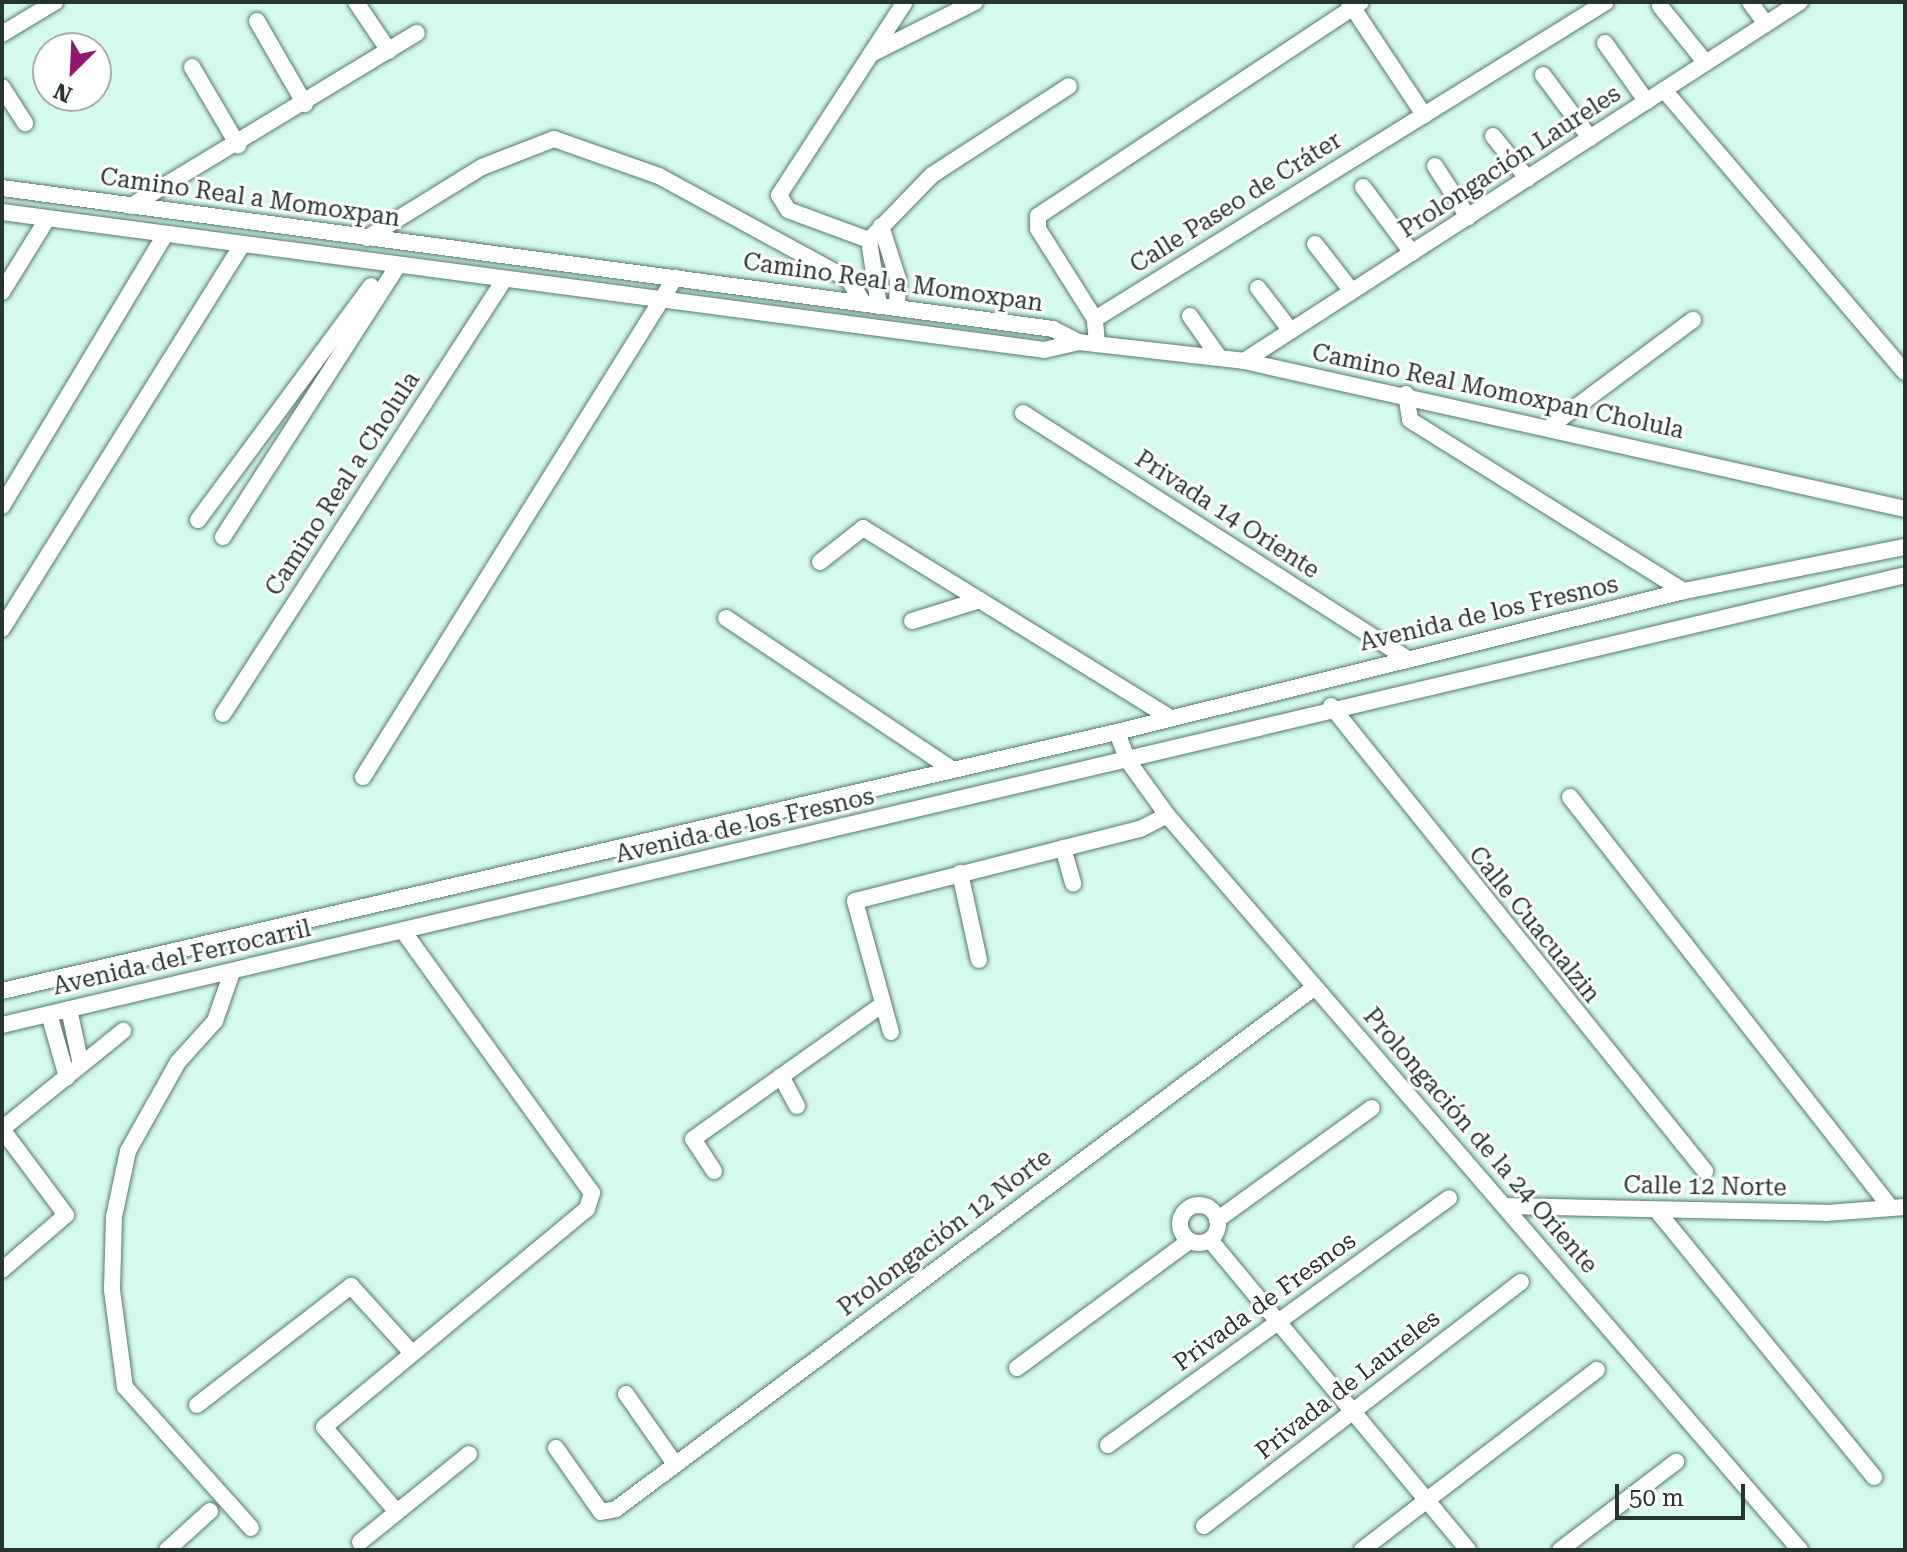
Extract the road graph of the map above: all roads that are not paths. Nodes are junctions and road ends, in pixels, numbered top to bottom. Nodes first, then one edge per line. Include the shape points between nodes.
1 (55, 2) edge
2 (356, 2) edge
3 (905, 2) edge
4 (975, 2) edge
5 (1606, 2) edge
6 (1750, 2) edge
7 (1800, 2) edge
8 (1354, 4) edge
9 (1660, 6) dead end
10 (257, 21) dead end
11 (1766, 24) junction
12 (417, 33) dead end
13 (2, 34) edge
14 (1605, 43) dead end
15 (389, 51) junction
16 (869, 55) junction
17 (1705, 62) junction
18 (192, 67) dead end
19 (1543, 75) dead end
20 (1069, 86) dead end
21 (2, 87) edge
22 (1664, 90) junction
23 (1647, 102) junction
24 (305, 104) junction
25 (1424, 115) junction
26 (25, 123) dead end
27 (1493, 136) dead end
28 (1590, 138) junction
29 (238, 145) junction
30 (1435, 166) dead end
31 (1528, 179) junction
32 (1363, 187) dead end
33 (2, 188) edge
34 (131, 206) junction
35 (2, 212) edge
36 (1468, 217) junction
37 (47, 219) junction
38 (881, 226) junction
39 (285, 228) junction
40 (165, 235) junction
41 (367, 238) junction
42 (869, 240) junction
43 (1315, 244) dead end
44 (241, 246) junction
45 (280, 252) junction
46 (1412, 253) junction
47 (391, 266) junction
48 (675, 278) junction
49 (504, 280) junction
50 (1258, 288) dead end
51 (1351, 290) junction
52 (2, 292) edge
53 (664, 301) junction
54 (871, 305) junction
55 (897, 308) junction
56 (1190, 316) dead end
57 (1095, 319) junction
58 (1693, 320) dead end
59 (1291, 331) junction
60 (1078, 342) junction
61 (1097, 344) junction
62 (1219, 357) junction
63 (1244, 361) junction
64 (1905, 372) edge
65 (1406, 394) junction
66 (1023, 413) dead end
67 (1552, 425) junction
68 (2, 506) edge
69 (1905, 509) edge
70 (198, 520) dead end
71 (223, 537) dead end
72 (1905, 547) edge
73 (820, 562) dead end
74 (1905, 575) edge
75 (1684, 591) junction
76 (980, 600) junction
77 (726, 618) dead end
78 (912, 621) dead end
79 (2, 629) edge
80 (1404, 657) junction
81 (1331, 706) junction
82 (223, 714) dead end
83 (1167, 716) junction
84 (1117, 732) junction
85 (1128, 761) junction
86 (953, 770) junction
87 (363, 777) dead end
88 (1570, 797) dead end
89 (1167, 815) junction
90 (1063, 848) junction
91 (960, 873) junction
92 (1073, 884) dead end
93 (403, 931) junction
94 (373, 938) joint
95 (979, 960) dead end
96 (232, 972) junction
97 (1315, 987) junction
98 (2, 991) edge
99 (879, 1007) junction
100 (69, 1009) junction
101 (49, 1014) junction
102 (2, 1025) edge
103 (123, 1031) dead end
104 (891, 1032) dead end
105 (81, 1065) junction
106 (781, 1076) junction
107 (67, 1077) junction
108 (797, 1106) dead end
109 (1372, 1108) dead end
110 (2, 1129) edge
111 (714, 1171) dead end
112 (1705, 1171) dead end
113 (1449, 1198) dead end
114 (1504, 1206) junction
115 (1898, 1208) edge
116 (1658, 1212) junction
117 (1217, 1220) junction
118 (1210, 1240) junction
119 (1189, 1241) junction
120 (2, 1270) edge
121 (1521, 1282) dead end
122 (1276, 1323) junction
123 (411, 1352) junction
124 (1017, 1368) dead end
125 (1597, 1370) dead end
126 (626, 1394) dead end
127 (197, 1405) dead end
128 (1351, 1412) junction
129 (1108, 1445) dead end
130 (556, 1448) dead end
131 (469, 1454) dead end
132 (1676, 1462) dead end
133 (675, 1464) junction
134 (1874, 1477) dead end
135 (1427, 1500) junction
136 (210, 1511) dead end
137 (397, 1512) junction
138 (1204, 1526) dead end
139 (251, 1528) dead end
140 (360, 1542) dead end
141 (167, 1550) edge
142 (1362, 1550) edge
143 (1468, 1550) edge
144 (1560, 1550) edge
145 (1800, 1550) edge

1 - 13 street
2 - 15 street
3 - 16 street
4 - 16 street
5 - 25 street, Calle Paseo de Cráter
6 - 11 street
7 - 11 street, Prolongación Laureles
8 - 25 street
8 - 57 street via 1038,216 1038,229
9 - 17 street
10 - 24 street
11 - 17 street, Prolongación Laureles
12 - 15 street
14 - 23 street
15 - 24 street
16 - 42 street via 779,195 788,210
17 - 22 street, Prolongación Laureles
18 - 29 street
19 - 28 street
20 - 38 street via 932,175
21 - 26 street
22 - 23 street, Prolongación Laureles
22 - 64 street
23 - 28 street, Prolongación Laureles
24 - 29 street
25 - 57 street, Calle Paseo de Cráter
27 - 31 street
28 - 31 street, Prolongación Laureles
29 - 34 street
30 - 36 street
31 - 36 street, Prolongación Laureles
32 - 46 street
33 - 34 street, Camino Real a Momoxpan
34 - 39 street, Camino Real a Momoxpan
35 - 37 street, Camino Real a Momoxpan
36 - 46 street, Prolongación Laureles
37 - 40 street, Camino Real a Momoxpan
37 - 52 street
38 - 42 street
38 - 55 street via 898,279
39 - 41 street, Camino Real a Momoxpan
39 - 45 street
40 - 44 street, Camino Real a Momoxpan
40 - 68 street
41 - 48 street, Camino Real a Momoxpan
41 - 54 street via 482,167 554,139 659,176 791,254 848,279
42 - 54 street
43 - 51 street
44 - 45 street, Camino Real a Momoxpan
44 - 79 street
45 - 47 street, Camino Real a Momoxpan
46 - 51 street, Prolongación Laureles
47 - 49 street, Camino Real a Momoxpan
47 - 70 street
47 - 71 street
48 - 53 street
48 - 54 street, Camino Real a Momoxpan
49 - 53 street, Camino Real a Momoxpan
49 - 82 street, Camino Real a Cholula
50 - 59 street
51 - 59 street, Prolongación Laureles
53 - 60 street, Camino Real a Momoxpan via 1044,350
53 - 87 street
54 - 55 street, Camino Real a Momoxpan
55 - 60 street, Camino Real a Momoxpan via 1053,329
56 - 62 street
57 - 61 street
58 - 67 street
59 - 63 street, Prolongación Laureles
60 - 61 street, Camino Real Momoxpan Cholula
61 - 62 street, Camino Real Momoxpan Cholula
62 - 63 street, Camino Real Momoxpan Cholula
63 - 65 street, Camino Real Momoxpan Cholula
65 - 67 street, Camino Real Momoxpan Cholula
65 - 75 street via 1410,420
66 - 80 street, Privada 14 Oriente
67 - 69 street, Camino Real Momoxpan Cholula
72 - 75 street, Avenida de los Fresnos
73 - 76 street via 863,528
74 - 81 street, Avenida de los Fresnos
75 - 80 street, Avenida de los Fresnos
76 - 78 street
76 - 83 street
77 - 86 street
80 - 83 street, Avenida de los Fresnos
81 - 85 street, Avenida de los Fresnos
81 - 112 street, Calle Cuacualzin
83 - 84 street, Avenida de los Fresnos
84 - 85 street
84 - 86 street, Avenida de los Fresnos
85 - 89 street, Prolongación de la 24 Oriente
85 - 93 street, Avenida de los Fresnos
86 - 98 street, Avenida de los Fresnos
88 - 115 street
89 - 90 street
89 - 97 street, Prolongación de la 24 Oriente
90 - 91 street
90 - 92 street
91 - 95 street
91 - 99 street via 855,901
93 - 94 street, Avenida de los Fresnos
93 - 123 street via 592,1193 587,1209
94 - 96 street, Avenida del Ferrocarril
96 - 100 street, Avenida del Ferrocarril
96 - 139 street via 222,1010 178,1062 128,1151 114,1217 112,1290 125,1387
97 - 114 street, Prolongación de la 24 Oriente
97 - 133 street, Prolongación 12 Norte
99 - 104 street
99 - 106 street
100 - 101 street, Avenida del Ferrocarril
100 - 105 street
101 - 102 street, Avenida del Ferrocarril
101 - 107 street
103 - 105 street
105 - 107 street
106 - 108 street
106 - 111 street via 693,1139
107 - 110 street
109 - 117 street
110 - 120 street via 66,1215
113 - 122 street, Privada de Fresnos
114 - 116 street, Calle 12 Norte
114 - 145 street, Prolongación de la 24 Oriente
115 - 116 street, Calle 12 Norte
116 - 134 street
117 - 118 street
117 - 119 street via 1202,1205 1183,1212 1179,1222
118 - 119 street
118 - 122 street
119 - 124 street
121 - 128 street, Privada de Laureles
122 - 128 street
122 - 129 street, Privada de Fresnos
123 - 127 street via 351,1286
123 - 137 street via 324,1427
125 - 135 street
126 - 133 street
128 - 135 street
128 - 138 street, Privada de Laureles
130 - 133 street, Prolongación 12 Norte via 601,1512
131 - 137 street
132 - 144 street
135 - 142 street
135 - 143 street
136 - 141 street
137 - 140 street

